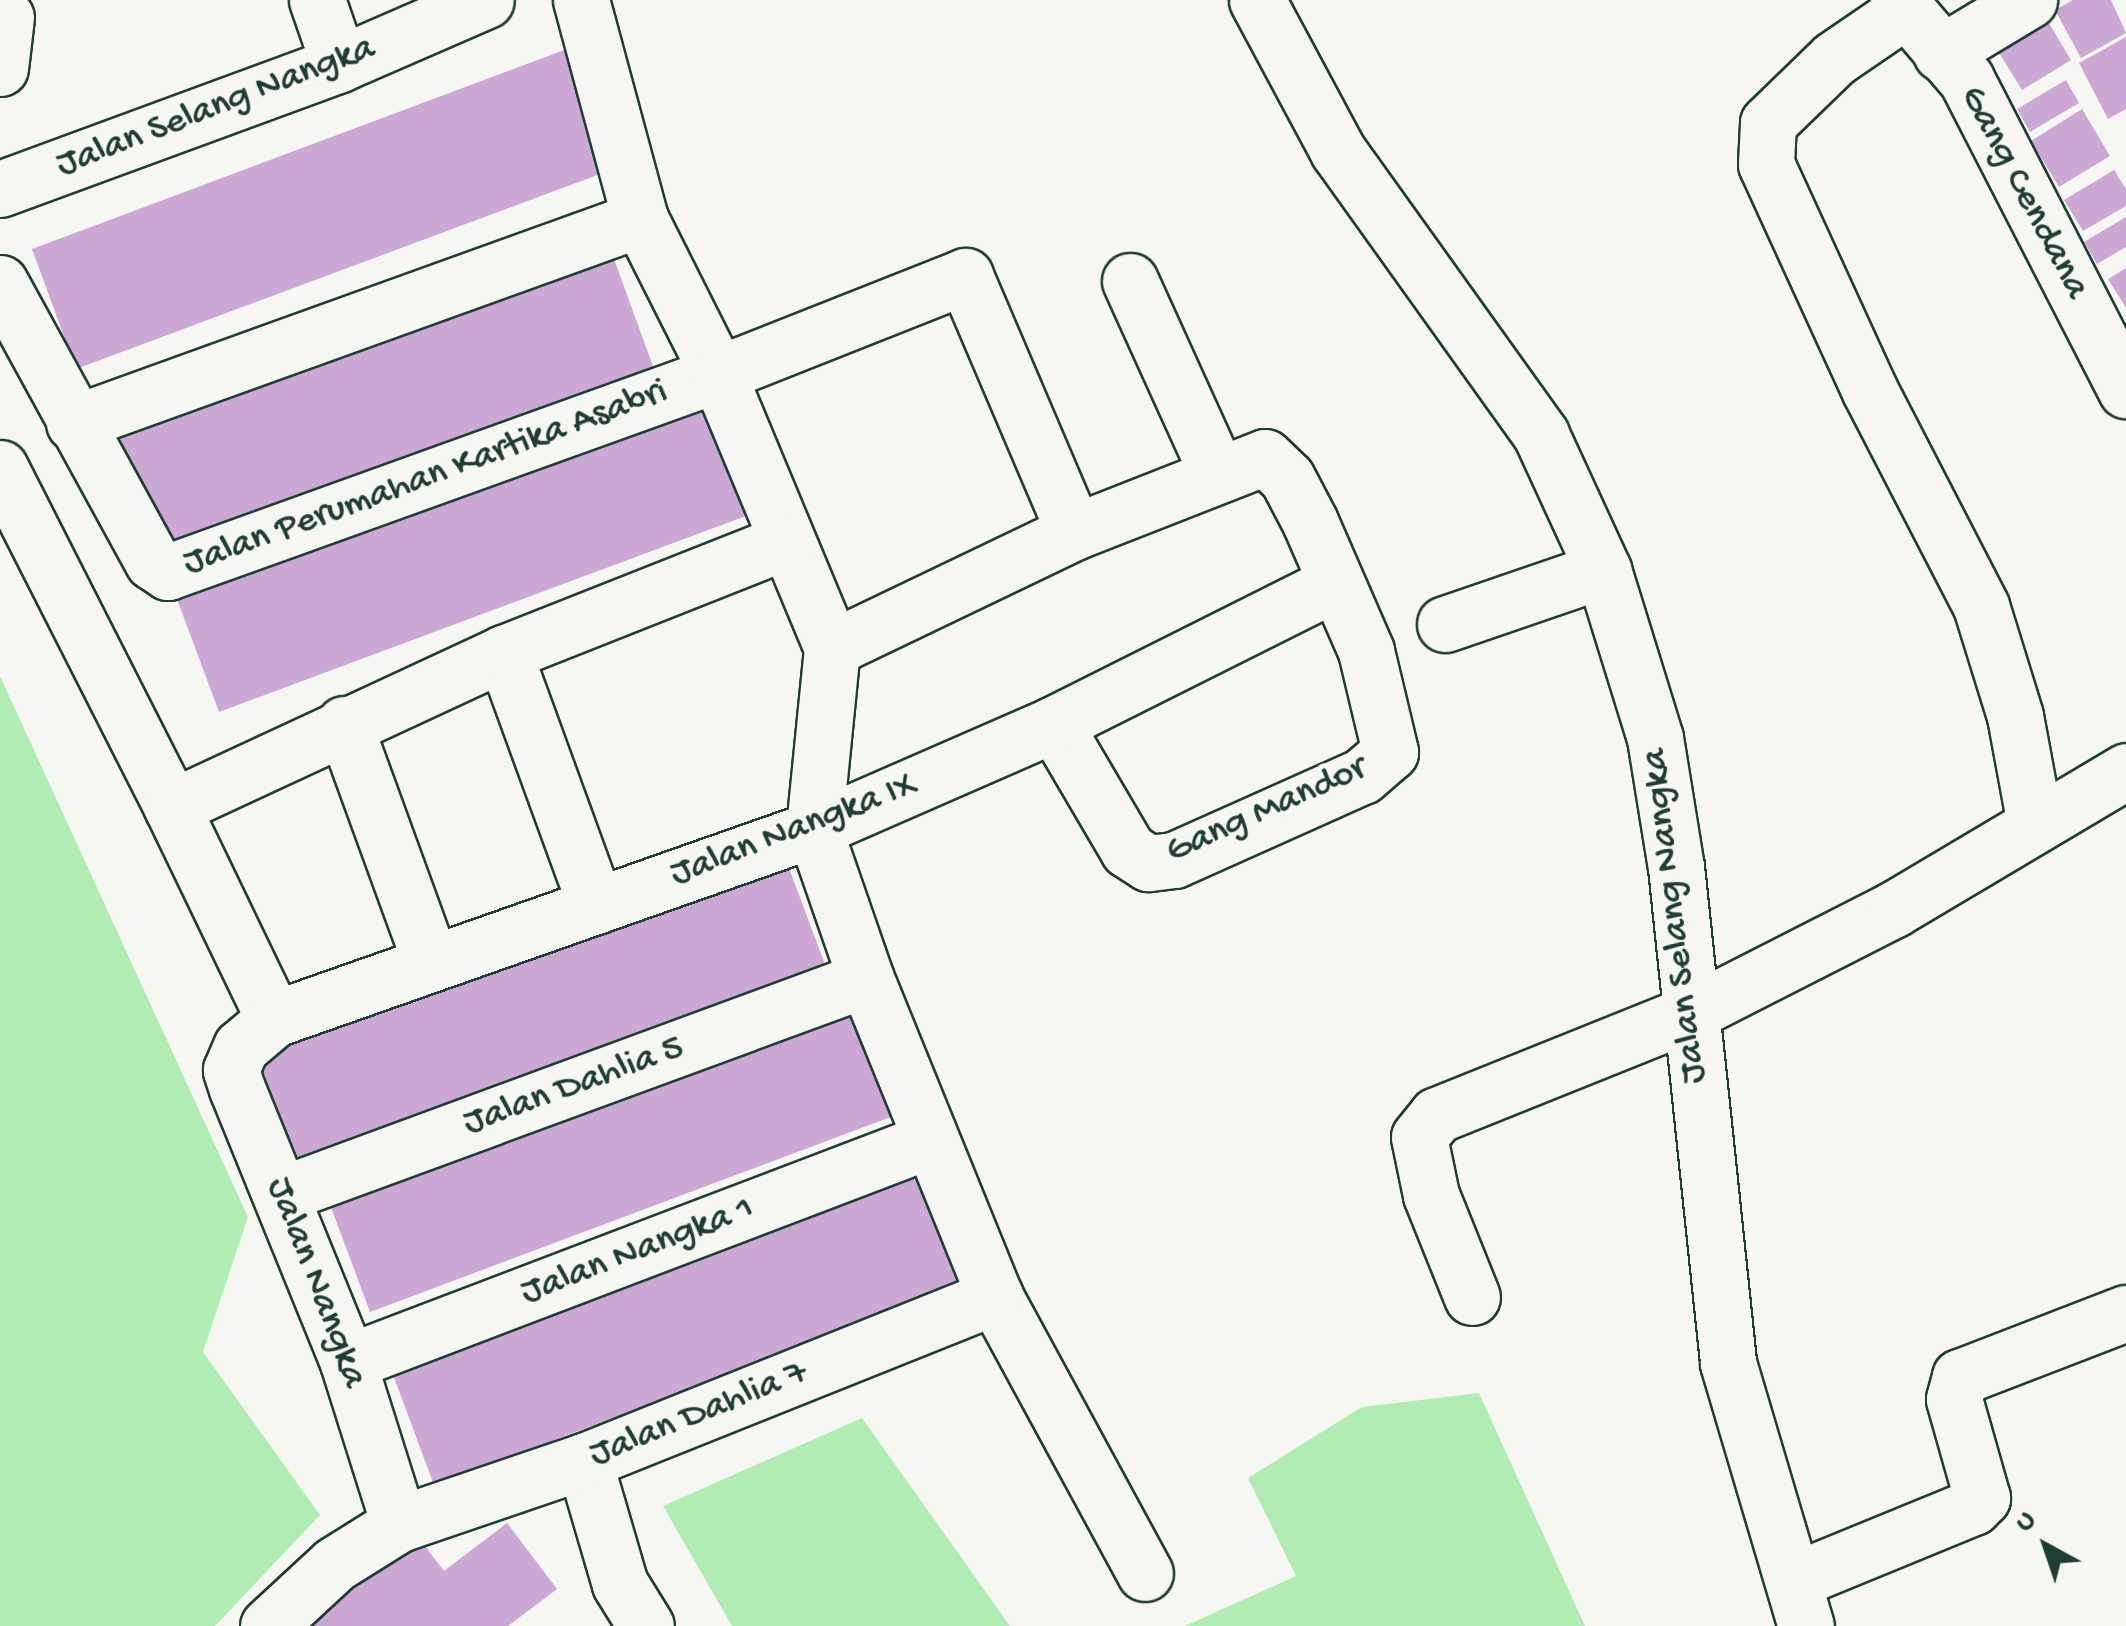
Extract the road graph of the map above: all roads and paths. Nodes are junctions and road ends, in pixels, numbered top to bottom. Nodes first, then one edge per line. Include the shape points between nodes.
1 (317, 0) edge
2 (486, 0) edge
3 (581, 0) edge
4 (1256, 0) edge
5 (2028, 0) edge
6 (1901, 5) edge
7 (1941, 52) junction
8 (339, 64) junction
9 (0, 189) edge
10 (640, 220) junction
11 (1130, 281) dead end
12 (0, 283) edge
13 (718, 374) junction
14 (2126, 390) edge
15 (74, 423) junction
16 (0, 468) edge
17 (1217, 473) junction
18 (1074, 532) junction
19 (787, 541) junction
20 (1602, 570) junction
21 (1336, 583) junction
22 (1445, 624) dead end
23 (832, 648) junction
24 (504, 653) junction
25 (344, 724) junction
26 (1054, 724) junction
27 (2126, 771) edge
28 (172, 807) junction
29 (2036, 824) junction
30 (814, 829) junction
31 (596, 906) junction
32 (431, 963) junction
33 (866, 978) junction
34 (1688, 1014) junction
35 (258, 1033) junction
36 (928, 1142) junction
37 (282, 1194) junction
38 (995, 1297) junction
39 (1472, 1297) dead end
40 (2126, 1313) edge
41 (348, 1362) junction
42 (584, 1461) junction
43 (399, 1524) junction
44 (1145, 1574) dead end
45 (1800, 1603) edge
46 (625, 1618) edge
47 (268, 1626) edge

1 - 8 street
2 - 8 street, Jalan Selang Nangka
3 - 10 street
4 - 20 street, Jalan Selang Nangka via 1338,151 1541,435
5 - 7 street
6 - 7 street, Gang Cendana
6 - 29 street via 1768,123 1766,164 1870,391 1982,606 2015,716
7 - 14 street, Gang Cendana via 1966,79
8 - 9 street, Jalan Selang Nangka
10 - 13 street
10 - 15 street
11 - 17 street
12 - 15 street, Jalan Perumahan Kartika Asabri
13 - 15 street, Jalan Perumahan Kartika Asabri via 168,572 153,562
13 - 18 street via 965,276
13 - 19 street
16 - 28 street
17 - 18 street
17 - 21 street via 1266,458 1287,478
18 - 23 street
19 - 23 street
19 - 24 street
20 - 22 street
20 - 34 street, Jalan Selang Nangka via 1656,738 1676,867
21 - 26 street, Jalan Nangka IX
21 - 26 street, Gang Mandor via 1366,651 1390,752 1362,776 1174,860 1148,863 1128,850
23 - 30 street
24 - 25 street
24 - 31 street
25 - 28 street
25 - 32 street
26 - 30 street, Jalan Nangka IX
27 - 29 street
28 - 35 street
29 - 34 street via 1894,909
30 - 31 street, Jalan Nangka IX
30 - 33 street
31 - 32 street, Jalan Nangka IX
32 - 35 street, Jalan Nangka IX
33 - 36 street
33 - 37 street, Jalan Dahlia 5
34 - 39 street via 1426,1124 1419,1137 1431,1195
34 - 45 street, Jalan Selang Nangka via 1728,1362
35 - 37 street, Jalan Nangka via 231,1070
36 - 38 street
36 - 41 street, Jalan Nangka 1
37 - 41 street, Jalan Nangka
38 - 42 street, Jalan Dahlia 7
38 - 44 street
40 - 45 street via 1960,1377 1954,1399 1982,1498
41 - 43 street, Jalan Nangka
42 - 43 street, Jalan Dahlia 7
42 - 46 street
43 - 47 street, Jalan Dahlia 7 via 335,1564

